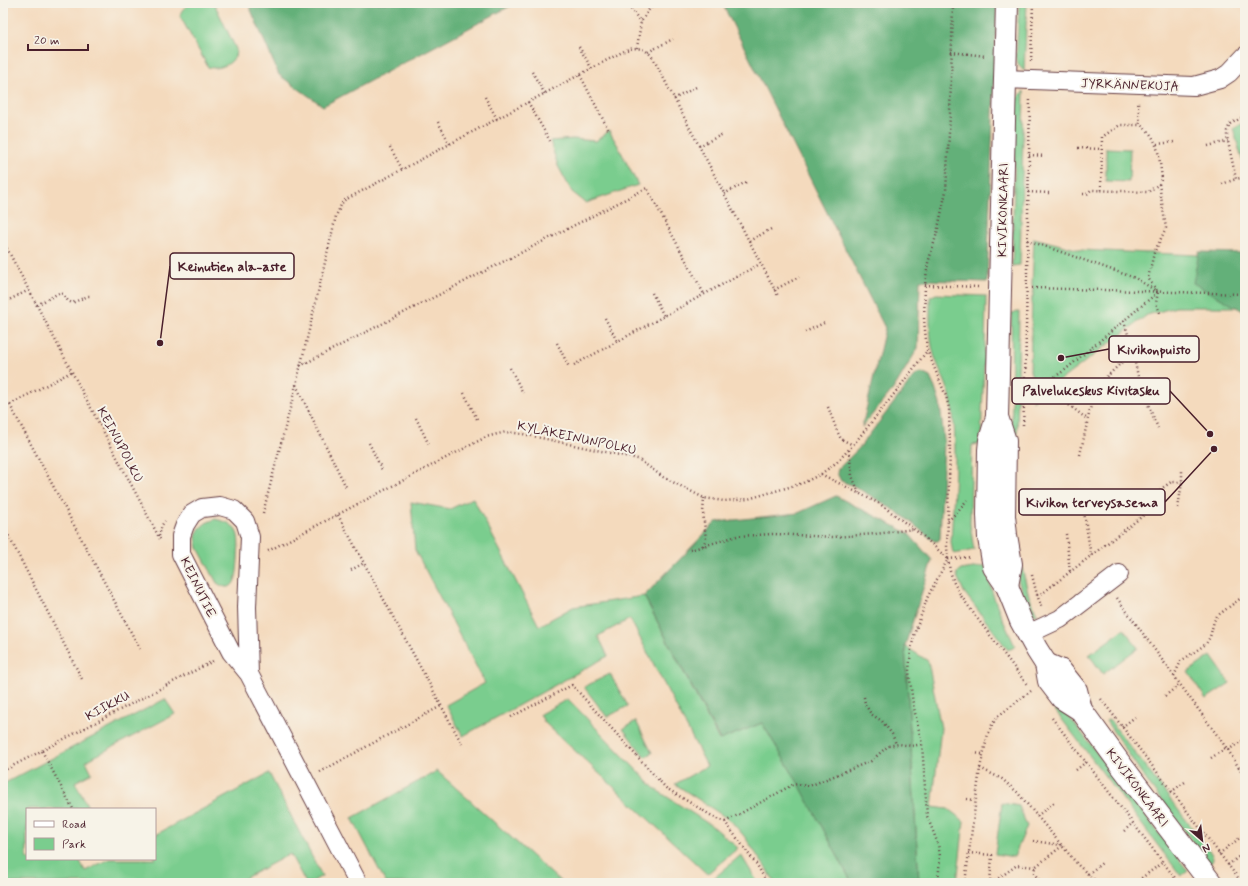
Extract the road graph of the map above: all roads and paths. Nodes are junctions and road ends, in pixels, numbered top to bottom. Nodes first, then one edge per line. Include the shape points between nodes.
1 (626, 3) edge
2 (661, 3) edge
3 (953, 3) edge
4 (1007, 3) edge
5 (1033, 3) edge
6 (641, 22) junction
7 (673, 39) dead end
8 (579, 47) dead end
9 (637, 48) junction
10 (648, 52) junction
11 (951, 52) junction
12 (1245, 56) edge
13 (1031, 66) dead end
14 (592, 69) junction
15 (1005, 69) junction
16 (532, 72) dead end
17 (580, 75) junction
18 (1138, 85) junction
19 (698, 86) dead end
20 (545, 94) junction
21 (484, 97) dead end
22 (1030, 97) dead end
23 (674, 98) junction
24 (528, 102) junction
25 (1245, 116) edge
26 (497, 119) junction
27 (438, 122) dead end
28 (1140, 125) junction
29 (609, 132) dead end
30 (723, 134) dead end
31 (550, 141) dead end
32 (1174, 142) dead end
33 (1228, 142) junction
34 (450, 144) junction
35 (1157, 144) junction
36 (699, 146) junction
37 (1208, 146) dead end
38 (390, 147) dead end
39 (1078, 148) dead end
40 (1102, 149) junction
41 (1029, 155) junction
42 (1045, 156) dead end
43 (402, 169) junction
44 (1245, 177) edge
45 (1236, 179) junction
46 (748, 181) dead end
47 (1159, 184) junction
48 (1222, 184) dead end
49 (1101, 190) junction
50 (1028, 192) junction
51 (1049, 193) dead end
52 (724, 194) junction
53 (1083, 194) dead end
54 (773, 228) dead end
55 (1027, 240) junction
56 (3, 241) edge
57 (749, 241) junction
58 (760, 264) junction
59 (799, 276) dead end
60 (925, 285) junction
61 (980, 287) dead end
62 (1032, 288) dead end
63 (29, 290) junction
64 (774, 290) junction
65 (1158, 292) junction
66 (652, 293) dead end
67 (704, 294) junction
68 (1245, 294) edge
69 (90, 296) dead end
70 (778, 296) dead end
71 (3, 303) edge
72 (37, 305) junction
73 (1161, 315) dead end
74 (664, 316) junction
75 (605, 318) dead end
76 (1124, 321) junction
77 (824, 324) dead end
78 (805, 332) dead end
79 (617, 341) junction
80 (557, 343) dead end
81 (927, 350) junction
82 (1132, 352) junction
83 (574, 365) dead end
84 (300, 367) junction
85 (570, 367) dead end
86 (510, 368) dead end
87 (71, 372) junction
88 (1047, 382) junction
89 (296, 385) junction
90 (1025, 387) junction
91 (464, 392) dead end
92 (523, 393) dead end
93 (10, 405) junction
94 (828, 407) dead end
95 (3, 408) edge
96 (416, 418) dead end
97 (1087, 418) junction
98 (477, 419) dead end
99 (1158, 428) dead end
100 (1022, 430) dead end
101 (369, 443) dead end
102 (429, 445) dead end
103 (853, 445) junction
104 (849, 450) junction
105 (1080, 455) dead end
106 (382, 470) dead end
107 (1182, 471) dead end
108 (822, 474) junction
109 (1182, 482) junction
110 (347, 488) dead end
111 (860, 493) junction
112 (971, 494) dead end
113 (704, 498) junction
114 (1178, 508) dead end
115 (1084, 512) dead end
116 (338, 515) junction
117 (245, 521) junction
118 (948, 521) junction
119 (3, 524) edge
120 (914, 529) junction
121 (1066, 534) dead end
122 (162, 544) dead end
123 (702, 546) junction
124 (690, 550) dead end
125 (250, 551) junction
126 (1091, 556) junction
127 (979, 557) dead end
128 (948, 559) junction
129 (364, 563) junction
130 (351, 570) dead end
131 (1031, 572) dead end
132 (1070, 572) junction
133 (1113, 579) joint
134 (1245, 595) edge
135 (1028, 634) junction
136 (140, 649) dead end
137 (221, 657) dead end
138 (249, 674) junction
139 (1174, 676) junction
140 (82, 679) dead end
141 (1180, 684) junction
142 (1031, 690) junction
143 (1035, 696) dead end
144 (1099, 696) dead end
145 (1165, 696) dead end
146 (864, 697) dead end
147 (441, 706) junction
148 (1049, 714) dead end
149 (511, 717) dead end
150 (1135, 717) dead end
151 (1122, 726) junction
152 (1245, 739) edge
153 (462, 744) dead end
154 (896, 744) junction
155 (922, 744) junction
156 (1227, 749) junction
157 (42, 751) junction
158 (973, 753) dead end
159 (983, 754) junction
160 (1211, 758) dead end
161 (1086, 762) junction
162 (980, 768) junction
163 (1076, 770) dead end
164 (3, 772) edge
165 (1245, 778) edge
166 (304, 780) junction
167 (1184, 782) dead end
168 (1172, 792) junction
169 (967, 799) dead end
170 (976, 800) junction
171 (1055, 802) dead end
172 (72, 808) edge
173 (1037, 816) junction
174 (725, 822) junction
175 (1133, 823) junction
176 (1124, 831) dead end
177 (1245, 834) edge
178 (1034, 841) dead end
179 (1062, 846) junction
180 (1245, 852) edge
181 (968, 853) junction
182 (1219, 854) junction
183 (1163, 862) junction
184 (1102, 863) dead end
185 (1228, 865) junction
186 (1035, 867) junction
187 (1088, 874) junction
188 (358, 883) edge
189 (767, 883) edge
190 (938, 883) edge
191 (965, 883) edge
192 (991, 883) edge
193 (1041, 883) edge
194 (1098, 883) edge
195 (1135, 883) edge
196 (1179, 883) edge
197 (1211, 883) edge
198 (1242, 883) edge

1 - 6 path
2 - 6 path via 650,8
3 - 11 path
4 - 15 street, KIVIKONKAARI
5 - 13 path
6 - 9 path
7 - 10 path
8 - 14 path
9 - 10 path
9 - 14 path via 626,50
10 - 23 path
11 - 15 path via 968,55
11 - 60 path via 946,191
12 - 18 street, JYRKÄNNEKUJA via 1229,73 1206,83 1194,86
14 - 17 path
15 - 18 street, JYRKÄNNEKUJA
15 - 135 street, KIVIKONKAARI via 998,417 990,440 988,515 994,567 1007,586
16 - 20 path
17 - 20 path
17 - 29 path
18 - 28 path
19 - 23 path
20 - 24 path
21 - 26 path
22 - 41 path
23 - 36 path
24 - 26 path
24 - 31 path
25 - 33 path via 1230,124 1227,131
26 - 34 path
27 - 34 path
28 - 35 path via 1147,129
28 - 40 path via 1120,125 1102,137
30 - 36 path
32 - 35 path
33 - 37 path
33 - 45 path
34 - 43 path
35 - 47 path via 1162,178
36 - 52 path
38 - 43 path
39 - 40 path
40 - 49 path
41 - 42 path
41 - 50 path
43 - 84 path via 342,201 336,216
44 - 45 path
45 - 48 path
46 - 52 path
47 - 49 path via 1148,192
47 - 65 path via 1166,228 1154,253 1148,278
49 - 53 path via 1091,190
50 - 51 path
50 - 55 path
52 - 57 path
54 - 57 path
55 - 65 path via 1135,278
55 - 90 path
56 - 63 path, KEINUPOLKU
57 - 58 path
58 - 64 path
58 - 67 path
59 - 64 path
60 - 61 path
60 - 81 path via 924,320
62 - 65 path
63 - 71 path
63 - 72 path, KEINUPOLKU
64 - 70 path
65 - 68 path
65 - 73 path via 1156,303
65 - 76 path
66 - 74 path
67 - 74 path
67 - 84 path via 647,188
69 - 72 path via 72,303 59,293
72 - 87 path, KEINUPOLKU
74 - 79 path
75 - 79 path
76 - 82 path
76 - 88 path
77 - 78 path
79 - 83 path
80 - 85 path
81 - 103 path, KYLÄKEINUNPOLKU
81 - 118 path via 949,408
82 - 97 path via 1103,380 1093,396
82 - 99 path via 1140,385
84 - 89 path
86 - 92 path
87 - 93 path
87 - 122 path, KEINUPOLKU
88 - 90 path
88 - 97 path via 1065,402
89 - 110 path
89 - 117 path via 263,514
90 - 100 path
91 - 98 path
93 - 95 path
93 - 136 path
94 - 103 path via 841,439
96 - 102 path
97 - 105 path
101 - 106 path
103 - 104 path, KYLÄKEINUNPOLKU
104 - 108 path, KYLÄKEINUNPOLKU
104 - 111 path via 852,476
107 - 109 path
108 - 111 path
108 - 113 path, KYLÄKEINUNPOLKU via 803,483 748,499 724,501
109 - 114 path
109 - 126 path via 1171,482 1161,489 1149,511
111 - 120 path
112 - 118 path
113 - 116 path, KYLÄKEINUNPOLKU via 663,477 638,460 506,432 486,437
113 - 123 path via 706,539
115 - 126 path
116 - 125 path, KYLÄKEINUNPOLKU via 269,551
116 - 129 path
117 - 125 street, KEINUTIE via 250,537
117 - 138 street, KEINUTIE via 234,510 220,506 202,508 192,514 185,525 181,536 181,554 231,652
118 - 128 path
119 - 140 path
120 - 123 path via 833,537 774,534 737,536
120 - 128 path
121 - 132 path
123 - 124 path
125 - 138 street, KEINUTIE via 247,607
126 - 132 path
127 - 128 path
128 - 142 path via 950,572 962,596
128 - 155 path via 928,596 911,649 909,671
129 - 130 path
129 - 147 path
131 - 132 path via 1037,595
133 - 135 street via 1060,618
133 - 139 path
134 - 139 path via 1218,616 1206,644 1181,661
135 - 197 street, KIVIKONKAARI via 1046,664 1049,681 1055,690 1062,698 1081,710
137 - 157 path, KIIKKU
138 - 166 street, KEINUTIE
139 - 141 path
141 - 145 path
141 - 156 path
142 - 143 path
142 - 159 path via 997,717 988,734
144 - 151 path
146 - 154 path via 871,714 882,721
147 - 153 path
147 - 166 path
148 - 161 path
149 - 174 path via 572,685 666,788
150 - 151 path
151 - 168 path
152 - 156 path
154 - 155 path
154 - 174 path via 888,746 871,761 809,786 794,784
155 - 190 path via 927,816 940,856
156 - 160 path
156 - 165 path
157 - 164 path, KIIKKU
157 - 172 path
158 - 159 path
159 - 162 path
161 - 163 path
161 - 175 path
162 - 170 path
162 - 173 path via 1017,792
166 - 188 street, KEINUTIE
167 - 168 path
168 - 182 path
169 - 170 path
170 - 181 path
171 - 173 path
173 - 179 path
174 - 189 path via 758,865
175 - 176 path
175 - 183 path
177 - 182 path
178 - 179 path
179 - 186 path
179 - 187 path
180 - 185 path
181 - 191 path
181 - 192 path via 992,855
182 - 185 path
183 - 195 path
183 - 196 path
184 - 187 path
185 - 198 path
186 - 192 path via 1017,865
186 - 193 path via 1034,873
187 - 194 path

